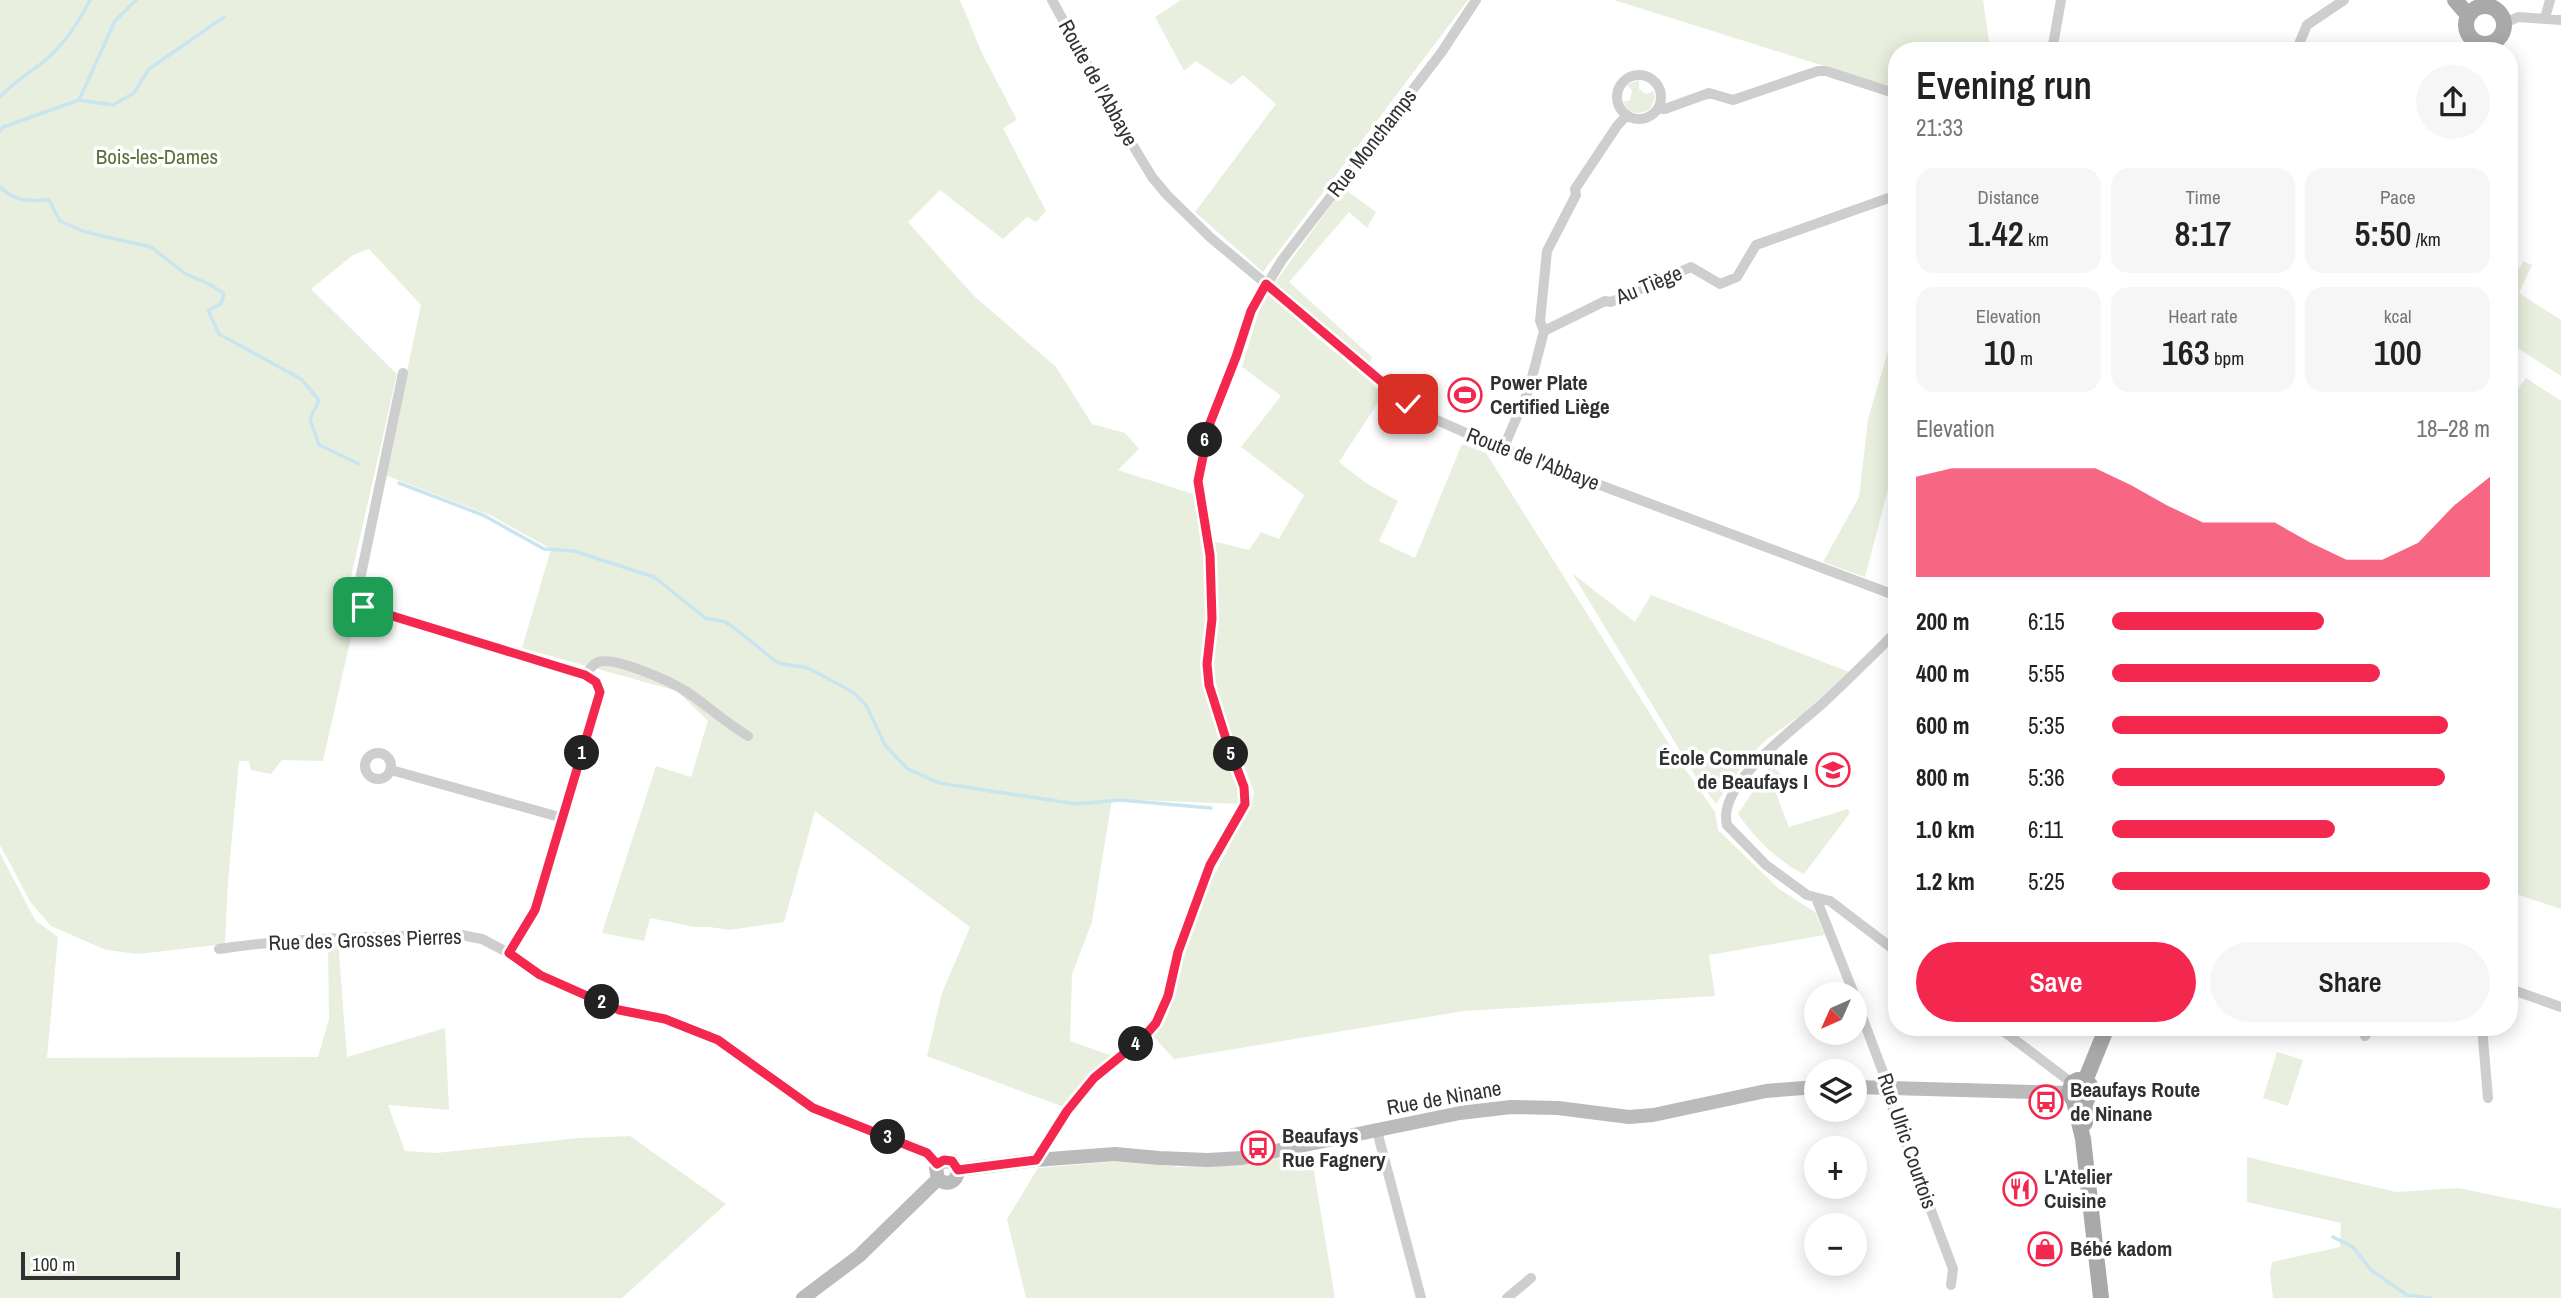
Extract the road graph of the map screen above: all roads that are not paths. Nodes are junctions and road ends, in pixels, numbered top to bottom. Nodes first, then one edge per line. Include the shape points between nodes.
1 (1052, 0) edge
2 (1476, 0) edge
3 (2061, 0) edge
4 (2344, 0) edge
5 (2455, 0) edge
6 (2550, 0) edge
7 (2495, 4) edge
8 (2469, 15) junction
9 (2545, 18) junction
10 (2561, 20) edge
11 (2505, 23) junction
12 (2054, 42) edge
13 (2300, 42) edge
14 (2476, 42) edge
15 (2494, 42) edge
16 (1888, 91) edge
17 (1658, 108) junction
18 (1627, 115) junction
19 (1888, 198) edge
20 (1266, 284) junction
21 (1544, 331) junction
22 (403, 373) dead end
23 (1503, 449) junction
24 (1888, 593) edge
25 (1888, 640) edge
26 (585, 675) junction
27 (748, 736) dead end
28 (391, 770) dead end
29 (563, 818) junction
30 (1816, 898) junction
31 (1888, 940) edge
32 (219, 950) dead end
33 (509, 953) junction
34 (1848, 982) edge
35 (2518, 992) edge
36 (2561, 1007) edge
37 (1867, 1030) edge
38 (2009, 1036) edge
39 (2103, 1036) edge
40 (2483, 1036) edge
41 (1867, 1087) edge
42 (1804, 1088) edge
43 (1889, 1088) junction
44 (2077, 1092) junction
45 (2488, 1098) dead end
46 (1377, 1131) junction
47 (1036, 1160) junction
48 (937, 1172) junction
49 (1531, 1278) dead end
50 (1951, 1285) dead end
51 (803, 1298) edge
52 (1421, 1298) edge
53 (1507, 1298) edge
54 (2101, 1298) edge

1 - 20 street, Route de l'Abbaye via 1152,177 1182,211
2 - 20 street, Rue Monchamps
3 - 12 street
4 - 13 street via 2307,25
5 - 8 main road
6 - 9 street
7 - 8 main road
7 - 11 main road
8 - 14 main road via 2466,26
9 - 10 street
9 - 11 street via 2518,17
11 - 15 main road via 2502,36
16 - 17 street via 1818,71 1733,100 1709,93
17 - 18 street via 1644,118
17 - 18 street via 1659,88 1644,75 1634,75 1619,88 1617,98
18 - 21 street via 1575,189 1547,251 1540,321
19 - 21 street, Au Tiège via 1756,245 1737,277 1720,284 1691,268 1605,301
20 - 23 street, Route de l'Abbaye via 1421,413
20 - 47 street, Rue Monchamps via 1251,311 1210,423 1198,481 1210,555 1209,685 1244,787 1245,804 1210,865 1156,1023 1087,1086
21 - 23 street via 1530,389
22 - 26 street via 357,594 363,607
23 - 24 street, Route de l'Abbaye
25 - 30 street via 1758,760 1727,809 1727,825 1766,865
26 - 27 street via 596,663 611,661 630,667 686,691
26 - 29 street via 596,682 600,692
28 - 29 street
29 - 33 street via 535,910
30 - 31 street via 1830,901
30 - 34 street, Rue Ulric Courtois
32 - 33 street, Rue des Grosses Pierres via 288,940 461,935 482,939
33 - 48 street, Rue des Grosses Pierres via 540,975 619,1010 665,1019 718,1040 803,1103 927,1153
35 - 36 street
37 - 43 street, Rue Ulric Courtois
38 - 44 street
39 - 44 main road
40 - 45 street
41 - 43 street
42 - 46 street, Rue de Ninane via 1734,1097 1653,1115 1511,1107
43 - 44 street
43 - 50 street, Rue Ulric Courtois via 1953,1269
44 - 54 main road
46 - 47 street, Rue de Ninane via 1242,1158 1115,1154
46 - 52 street
47 - 48 street, Rue de Ninane via 958,1170 952,1161 944,1160
48 - 51 street via 859,1256
49 - 53 street

